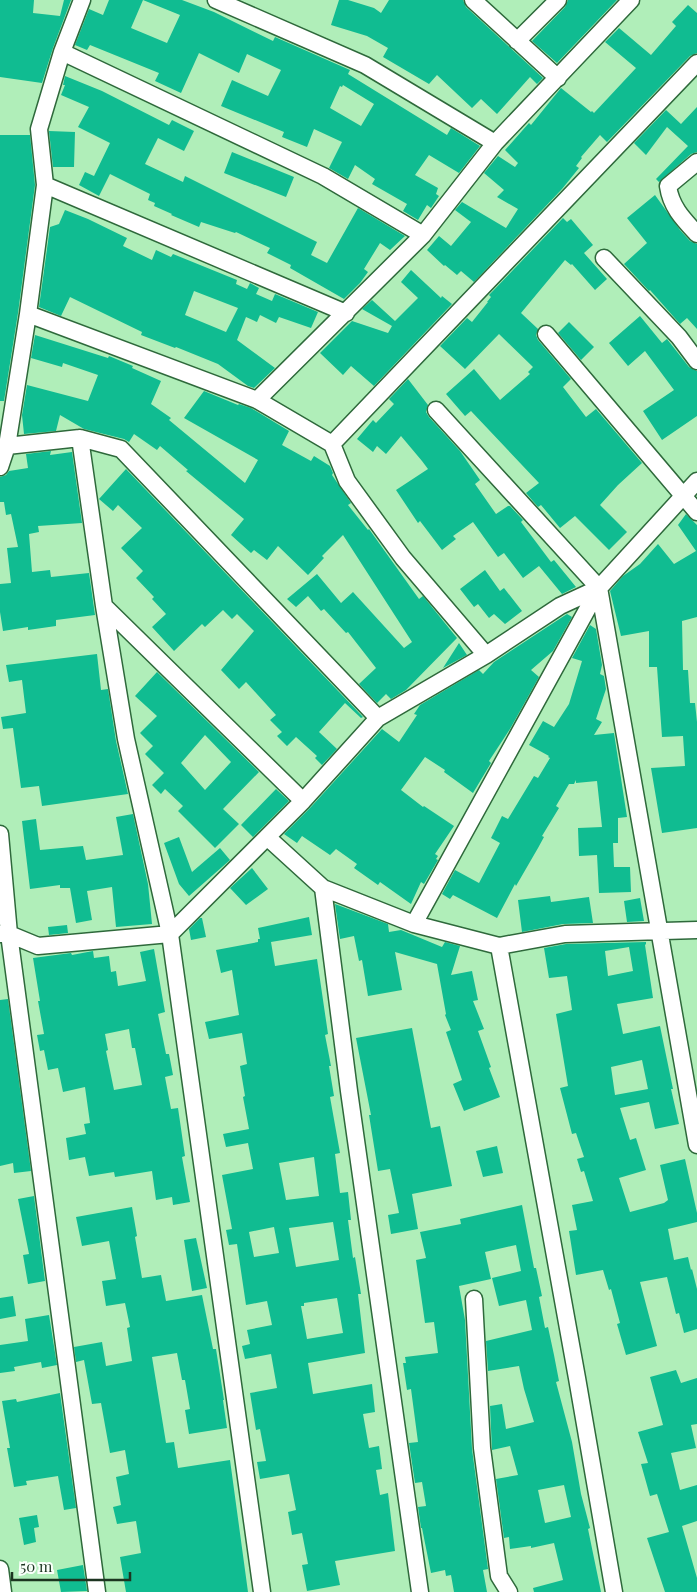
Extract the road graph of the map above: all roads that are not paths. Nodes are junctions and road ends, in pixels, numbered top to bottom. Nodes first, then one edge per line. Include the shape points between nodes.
1 (82, 0) edge
2 (216, 0) edge
3 (474, 0) edge
4 (558, 0) edge
5 (631, 0) edge
6 (517, 40) junction
7 (62, 52) junction
8 (697, 63) edge
9 (558, 78) junction
10 (495, 143) junction
11 (697, 162) edge
12 (45, 185) junction
13 (697, 234) edge
14 (423, 235) junction
15 (604, 258) dead end
16 (346, 312) junction
17 (28, 314) junction
18 (546, 334) dead end
19 (697, 361) edge
20 (257, 400) junction
21 (436, 410) dead end
22 (80, 438) junction
23 (332, 444) junction
24 (7, 446) junction
25 (0, 467) edge
26 (697, 481) edge
27 (683, 497) junction
28 (697, 512) edge
29 (599, 588) junction
30 (104, 606) junction
31 (486, 655) junction
32 (378, 718) junction
33 (303, 801) junction
34 (0, 834) edge
35 (268, 837) junction
36 (323, 888) junction
37 (414, 924) junction
38 (659, 930) junction
39 (697, 930) edge
40 (5, 934) edge
41 (170, 934) junction
42 (498, 946) junction
43 (697, 1145) edge
44 (474, 1299) dead end
45 (0, 1569) edge
46 (3, 1592) edge
47 (97, 1592) edge
48 (262, 1592) edge
49 (420, 1592) edge
50 (508, 1592) edge
51 (614, 1592) edge

1 - 7 street
2 - 10 street via 365,65
3 - 6 street
4 - 6 street
5 - 9 street
6 - 9 street
7 - 12 street via 39,129
7 - 14 street via 323,176
8 - 23 street
9 - 10 street
10 - 14 street
11 - 13 street via 668,186 670,198 680,216
12 - 16 street
12 - 17 street
14 - 16 street
15 - 19 street via 679,337
16 - 20 street
17 - 20 street
17 - 24 street
18 - 27 street
20 - 23 street
21 - 29 street
22 - 24 street
22 - 30 street
22 - 32 street via 121,449
23 - 31 street via 347,481 403,558
24 - 25 street
26 - 27 street
27 - 28 street
27 - 29 street
29 - 31 street via 560,606
29 - 37 street
29 - 38 street
30 - 33 street
30 - 41 street via 126,738
31 - 32 street
32 - 33 street
33 - 35 street
34 - 40 street
35 - 36 street
35 - 41 street
36 - 37 street
36 - 49 street
37 - 42 street
38 - 39 street
38 - 42 street via 565,934
38 - 43 street
40 - 41 street via 38,946
40 - 47 street
41 - 48 street
42 - 51 street
44 - 50 street via 482,1448 499,1576
45 - 46 street

